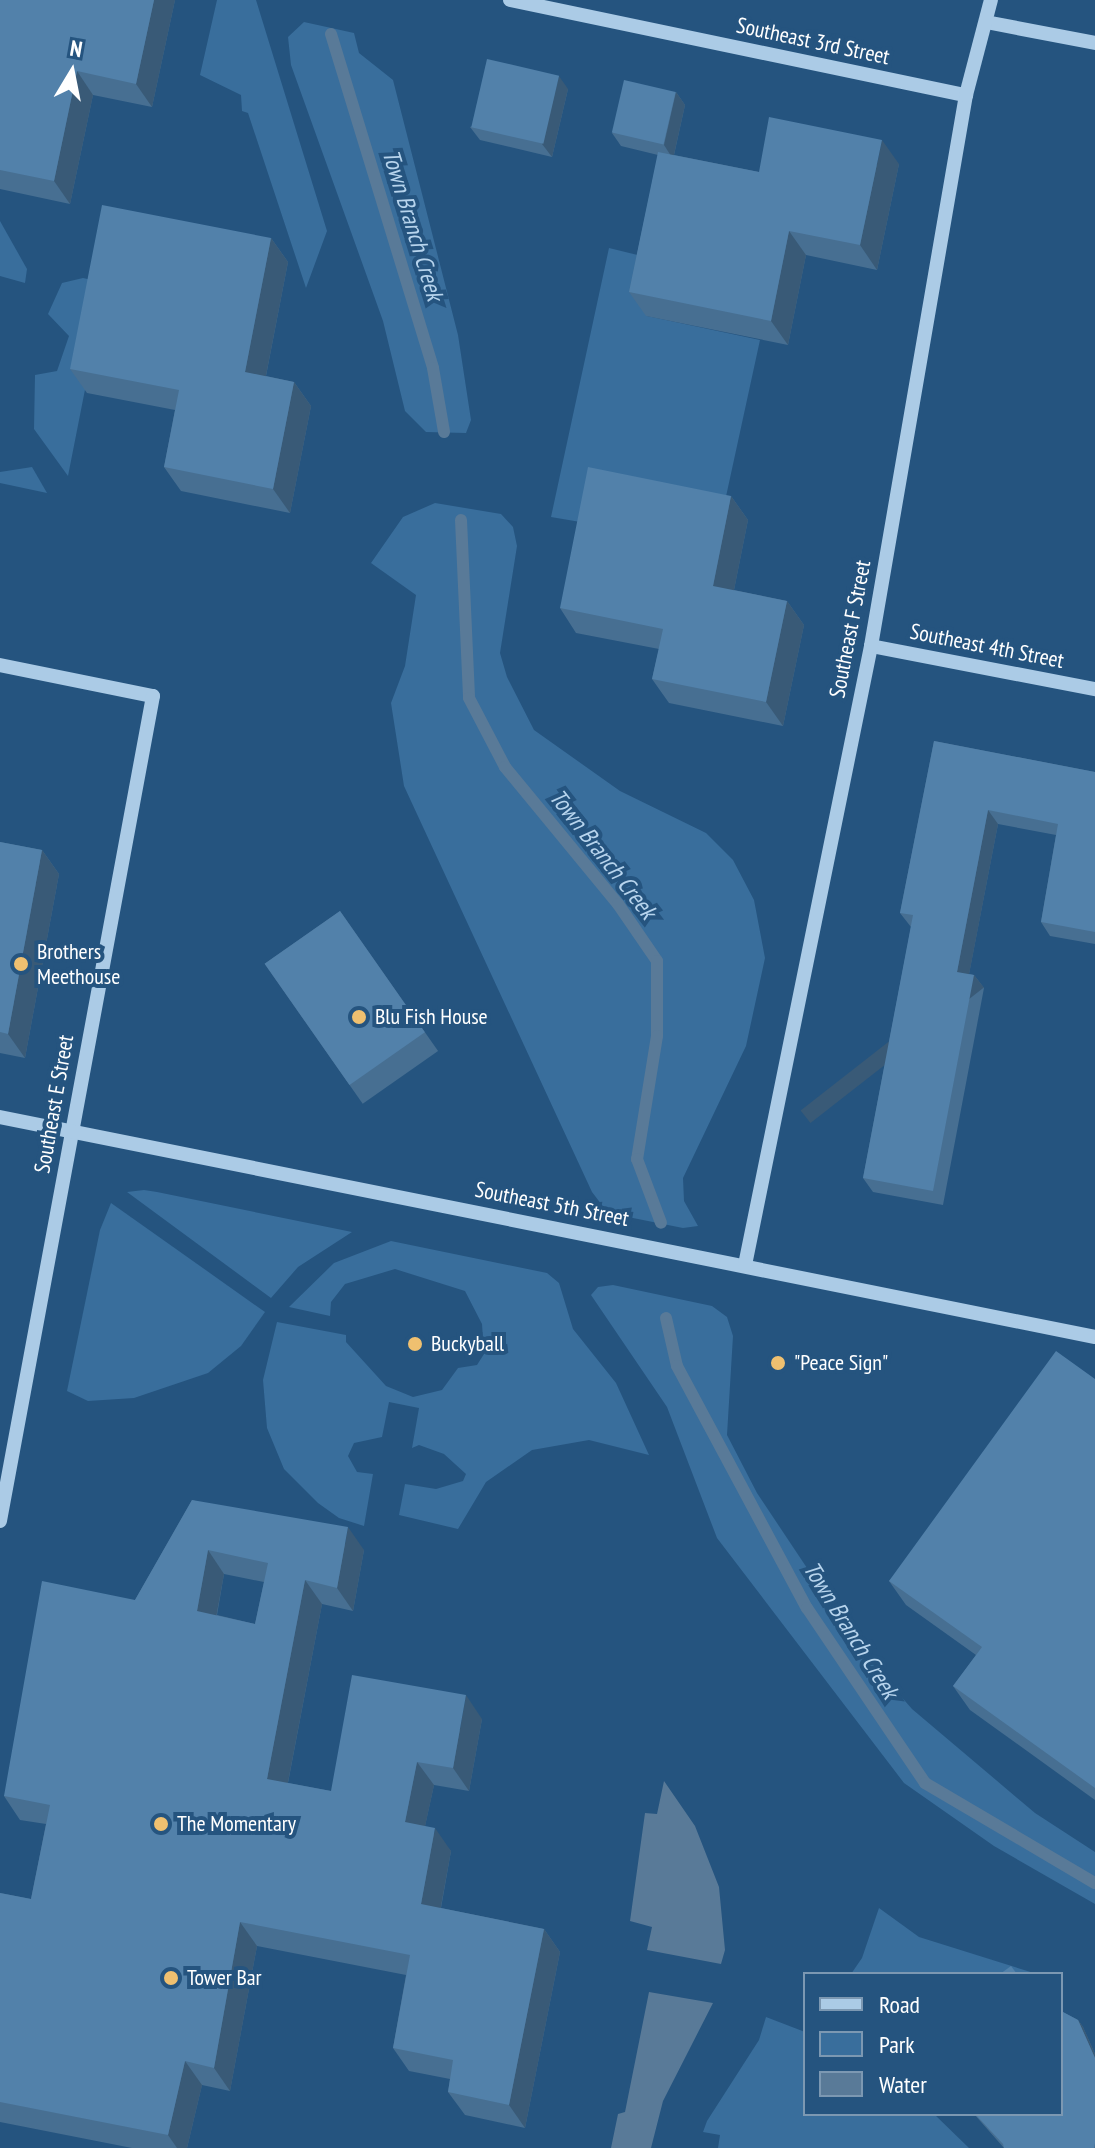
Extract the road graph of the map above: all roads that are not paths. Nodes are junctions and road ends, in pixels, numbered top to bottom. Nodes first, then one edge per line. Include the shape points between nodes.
1 (510, 0) edge
2 (991, 0) edge
3 (986, 22) junction
4 (1095, 43) edge
5 (966, 95) junction
6 (871, 646) junction
7 (0, 665) edge
8 (1095, 689) edge
9 (0, 1117) edge
10 (70, 1130) junction
11 (745, 1265) junction
12 (1095, 1337) edge
13 (0, 1521) edge

1 - 5 street, Southeast 3rd Street
2 - 3 street, Southeast F Street
3 - 4 street
3 - 5 street, Southeast F Street
5 - 6 street, Southeast F Street
6 - 8 street, Southeast 4th Street
6 - 11 street, Southeast F Street
7 - 10 street, Southeast E Street via 153,696
9 - 10 street, Southeast 5th Street
10 - 11 street, Southeast 5th Street
10 - 13 street, Southeast E Street
11 - 12 street, Southeast 5th Street

